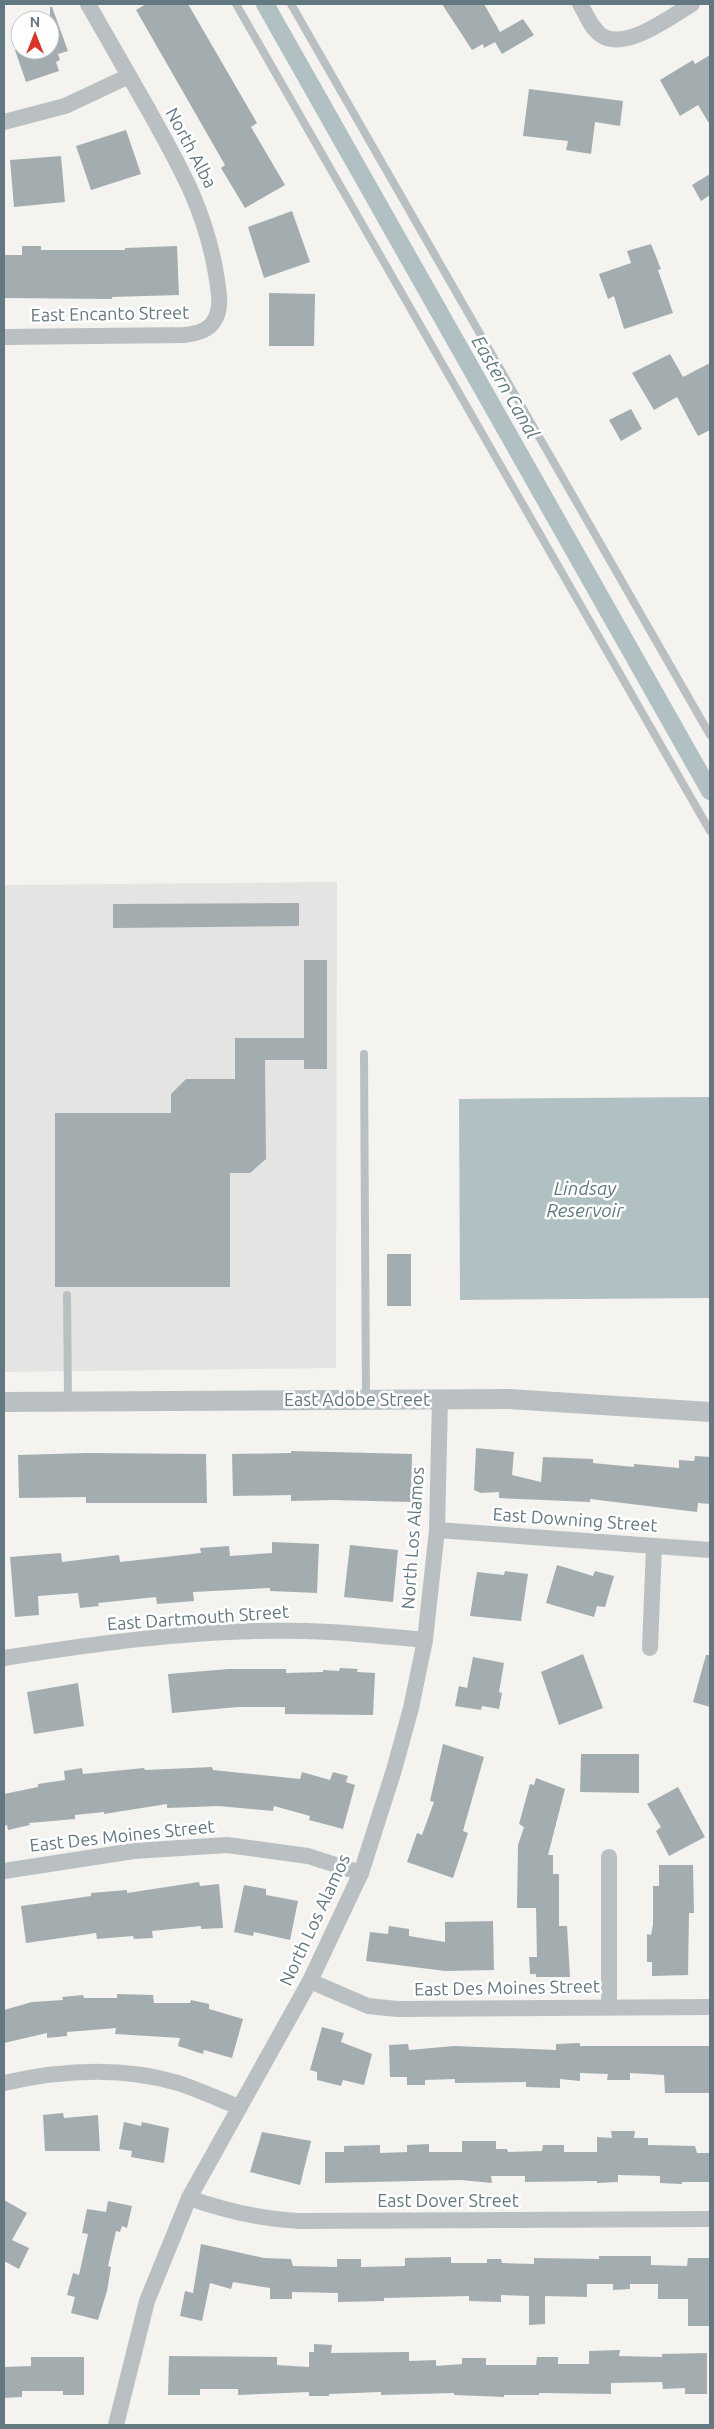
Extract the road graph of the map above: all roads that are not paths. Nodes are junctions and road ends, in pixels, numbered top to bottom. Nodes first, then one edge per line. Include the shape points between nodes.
1 (88, 4) edge
2 (236, 4) edge
3 (291, 4) edge
4 (580, 4) edge
5 (692, 4) edge
6 (129, 76) junction
7 (4, 122) edge
8 (214, 322) joint
9 (4, 337) edge
10 (710, 735) edge
11 (710, 831) edge
12 (364, 1054) dead end
13 (67, 1295) dead end
14 (440, 1399) junction
15 (366, 1400) junction
16 (4, 1402) edge
17 (68, 1402) junction
18 (710, 1412) edge
19 (437, 1530) junction
20 (654, 1546) junction
21 (710, 1550) edge
22 (425, 1640) junction
23 (650, 1648) dead end
24 (4, 1658) edge
25 (609, 1857) dead end
26 (4, 1871) edge
27 (361, 1873) junction
28 (310, 1980) junction
29 (609, 2007) junction
30 (710, 2007) edge
31 (4, 2083) edge
32 (239, 2107) junction
33 (189, 2198) junction
34 (710, 2219) edge
35 (116, 2425) edge

1 - 6 street, North Alba
2 - 11 lane
3 - 10 lane
4 - 5 street via 596,31 610,40 636,36
6 - 7 street via 65,106
6 - 8 street, North Alba via 179,164 204,223 218,290 218,313
8 - 9 street, East Encanto Street via 205,330 184,335
12 - 15 lane
13 - 17 lane
14 - 15 street, East Adobe Street
14 - 18 street, East Adobe Street via 551,1400
14 - 19 street, North Los Alamos
15 - 17 street, East Adobe Street
16 - 17 street, East Adobe Street
19 - 20 street, East Downing Street
19 - 22 street, North Los Alamos
20 - 21 street, East Downing Street
20 - 23 street
22 - 24 street, East Dartmouth Street via 330,1632 228,1632 67,1648
22 - 27 street, North Los Alamos via 394,1770
25 - 29 street
26 - 27 street, East Des Moines Street via 134,1851 227,1845 308,1856
27 - 28 street, North Los Alamos
28 - 29 street, East Des Moines Street via 368,2006 397,2010
28 - 32 street, North Los Alamos
29 - 30 street, East Des Moines Street
31 - 32 street via 54,2073 100,2071 141,2075 178,2083
32 - 33 street, North Los Alamos
33 - 34 street, East Dover Street via 233,2213 299,2222
33 - 35 street, North Los Alamos via 147,2301

